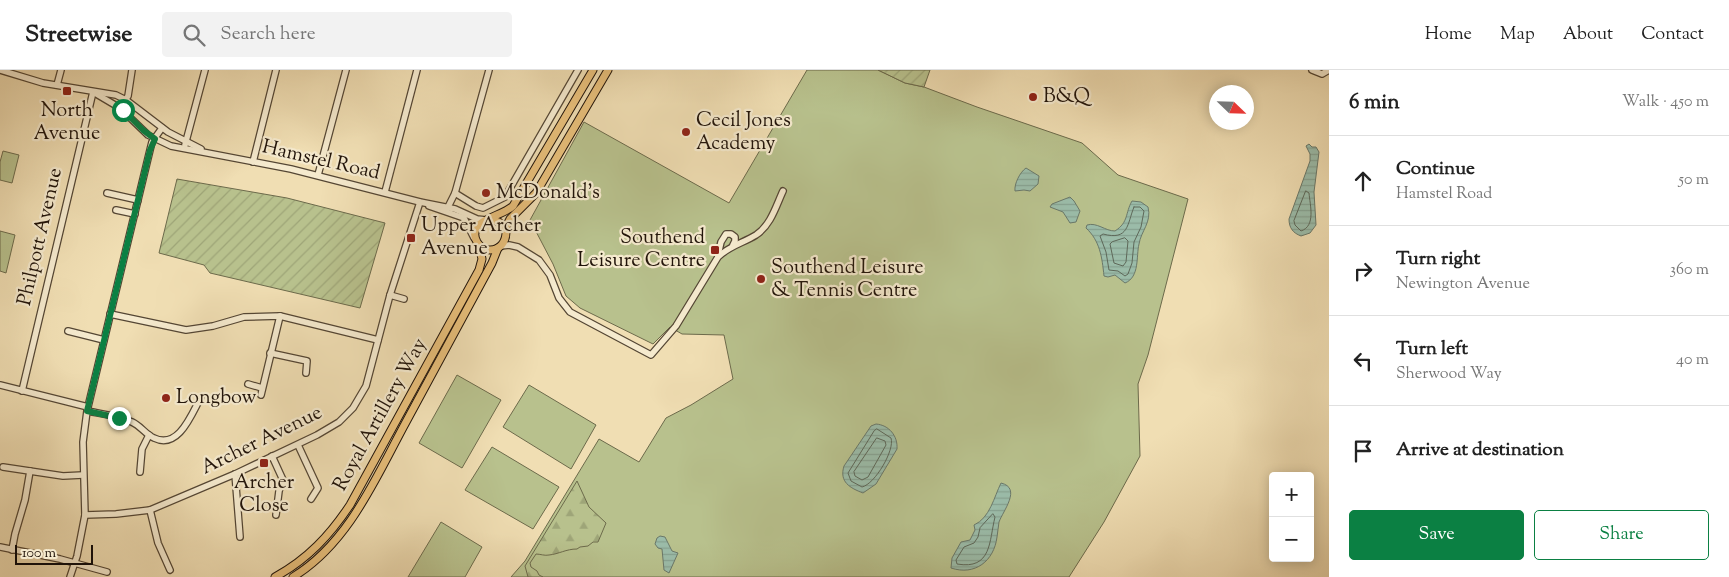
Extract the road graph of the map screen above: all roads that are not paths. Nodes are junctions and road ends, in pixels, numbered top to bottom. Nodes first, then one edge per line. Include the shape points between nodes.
1 (0, 70) edge
2 (61, 70) edge
3 (132, 70) edge
4 (205, 70) edge
5 (276, 70) edge
6 (346, 70) edge
7 (417, 70) edge
8 (488, 70) edge
9 (578, 70) edge
10 (593, 70) edge
11 (608, 70) edge
12 (1312, 70) edge
13 (1329, 70) edge
14 (57, 85) junction
15 (93, 92) junction
16 (126, 100) junction
17 (120, 108) junction
18 (162, 128) junction
19 (155, 139) junction
20 (186, 143) junction
21 (184, 149) junction
22 (215, 154) junction
23 (252, 162) junction
24 (318, 175) junction
25 (783, 191) dead end
26 (385, 192) junction
27 (107, 193) dead end
28 (455, 193) junction
29 (138, 200) junction
30 (420, 202) junction
31 (448, 207) junction
32 (116, 210) dead end
33 (459, 212) junction
34 (134, 214) junction
35 (488, 219) junction
36 (505, 231) junction
37 (478, 243) junction
38 (732, 246) junction
39 (499, 247) junction
40 (518, 247) junction
41 (718, 257) junction
42 (390, 294) junction
43 (404, 299) dead end
44 (110, 314) junction
45 (280, 316) junction
46 (68, 331) dead end
47 (104, 340) junction
48 (378, 340) junction
49 (270, 353) junction
50 (306, 374) dead end
51 (248, 384) dead end
52 (0, 385) edge
53 (22, 390) junction
54 (201, 397) dead end
55 (88, 409) junction
56 (149, 435) junction
57 (298, 445) junction
58 (272, 456) junction
59 (3, 467) dead end
60 (30, 471) junction
61 (140, 472) dead end
62 (235, 474) junction
63 (83, 475) junction
64 (311, 499) dead end
65 (150, 510) junction
66 (85, 515) junction
67 (276, 515) dead end
68 (240, 537) dead end
69 (0, 547) edge
70 (12, 550) junction
71 (76, 563) junction
72 (170, 570) dead end
73 (107, 572) dead end
74 (70, 577) edge
75 (275, 577) edge
76 (293, 577) edge

1 - 14 street, Hamstel Road
2 - 14 street
3 - 16 street
4 - 20 street
5 - 23 street
6 - 24 street
7 - 26 street
8 - 28 street
9 - 28 street via 505,197 482,208
10 - 35 main road via 513,206
11 - 36 main road via 536,193 510,219
12 - 13 street via 1322,74
14 - 15 street, Hamstel Road
15 - 16 street, Hamstel Road
15 - 17 street, Hamstel Road
15 - 53 street, Philpott Avenue
16 - 17 street
16 - 18 street, Hamstel Road
17 - 19 street, Hamstel Road
18 - 19 street
18 - 20 street, Hamstel Road
19 - 21 street, Hamstel Road
19 - 29 street
20 - 21 street
20 - 22 street, Hamstel Road
21 - 22 street, Hamstel Road
22 - 23 street, Hamstel Road
23 - 24 street, Hamstel Road
24 - 26 street, Hamstel Road
25 - 38 street via 764,228 755,236
26 - 30 street, Hamstel Road
27 - 29 street
28 - 31 street
28 - 33 street
29 - 34 street
30 - 31 street, Hamstel Road
30 - 33 street, Hamstel Road
30 - 42 street, Archer Avenue
31 - 33 street via 450,211
32 - 34 street
33 - 35 street, Hamstel Road via 477,219
33 - 37 street
34 - 44 street
35 - 36 main road via 499,222
35 - 37 main road via 477,227
36 - 39 main road via 504,242
36 - 40 street
37 - 39 main road via 487,250
37 - 75 main road, Royal Artillery Way via 482,260 479,270 350,505 319,545
38 - 41 street
38 - 41 street via 734,238 726,234
39 - 40 street
39 - 76 main road, Royal Artillery Way via 350,520 318,558
40 - 41 street via 543,264 559,298 570,312 651,355 676,326
42 - 43 street
42 - 48 street, Archer Avenue
44 - 45 street via 186,330 244,317
44 - 47 street
45 - 48 street
45 - 49 street
46 - 47 street
47 - 55 street
48 - 57 street, Archer Avenue via 366,386 353,408 334,425
49 - 50 street via 307,361
49 - 51 street via 261,391
52 - 53 street
53 - 55 street
54 - 56 street via 176,436 164,440
55 - 56 street via 130,421
55 - 63 street
56 - 61 street via 142,449
57 - 58 street, Archer Avenue
57 - 64 street via 318,488
58 - 62 street, Archer Avenue
58 - 67 street via 283,480
59 - 60 street
60 - 63 street via 63,476
60 - 70 street
62 - 65 street, Archer Avenue
62 - 68 street
63 - 66 street
65 - 66 street, Archer Avenue
65 - 72 street via 156,539
66 - 71 street
69 - 70 street
70 - 71 street
71 - 73 street
71 - 74 street

